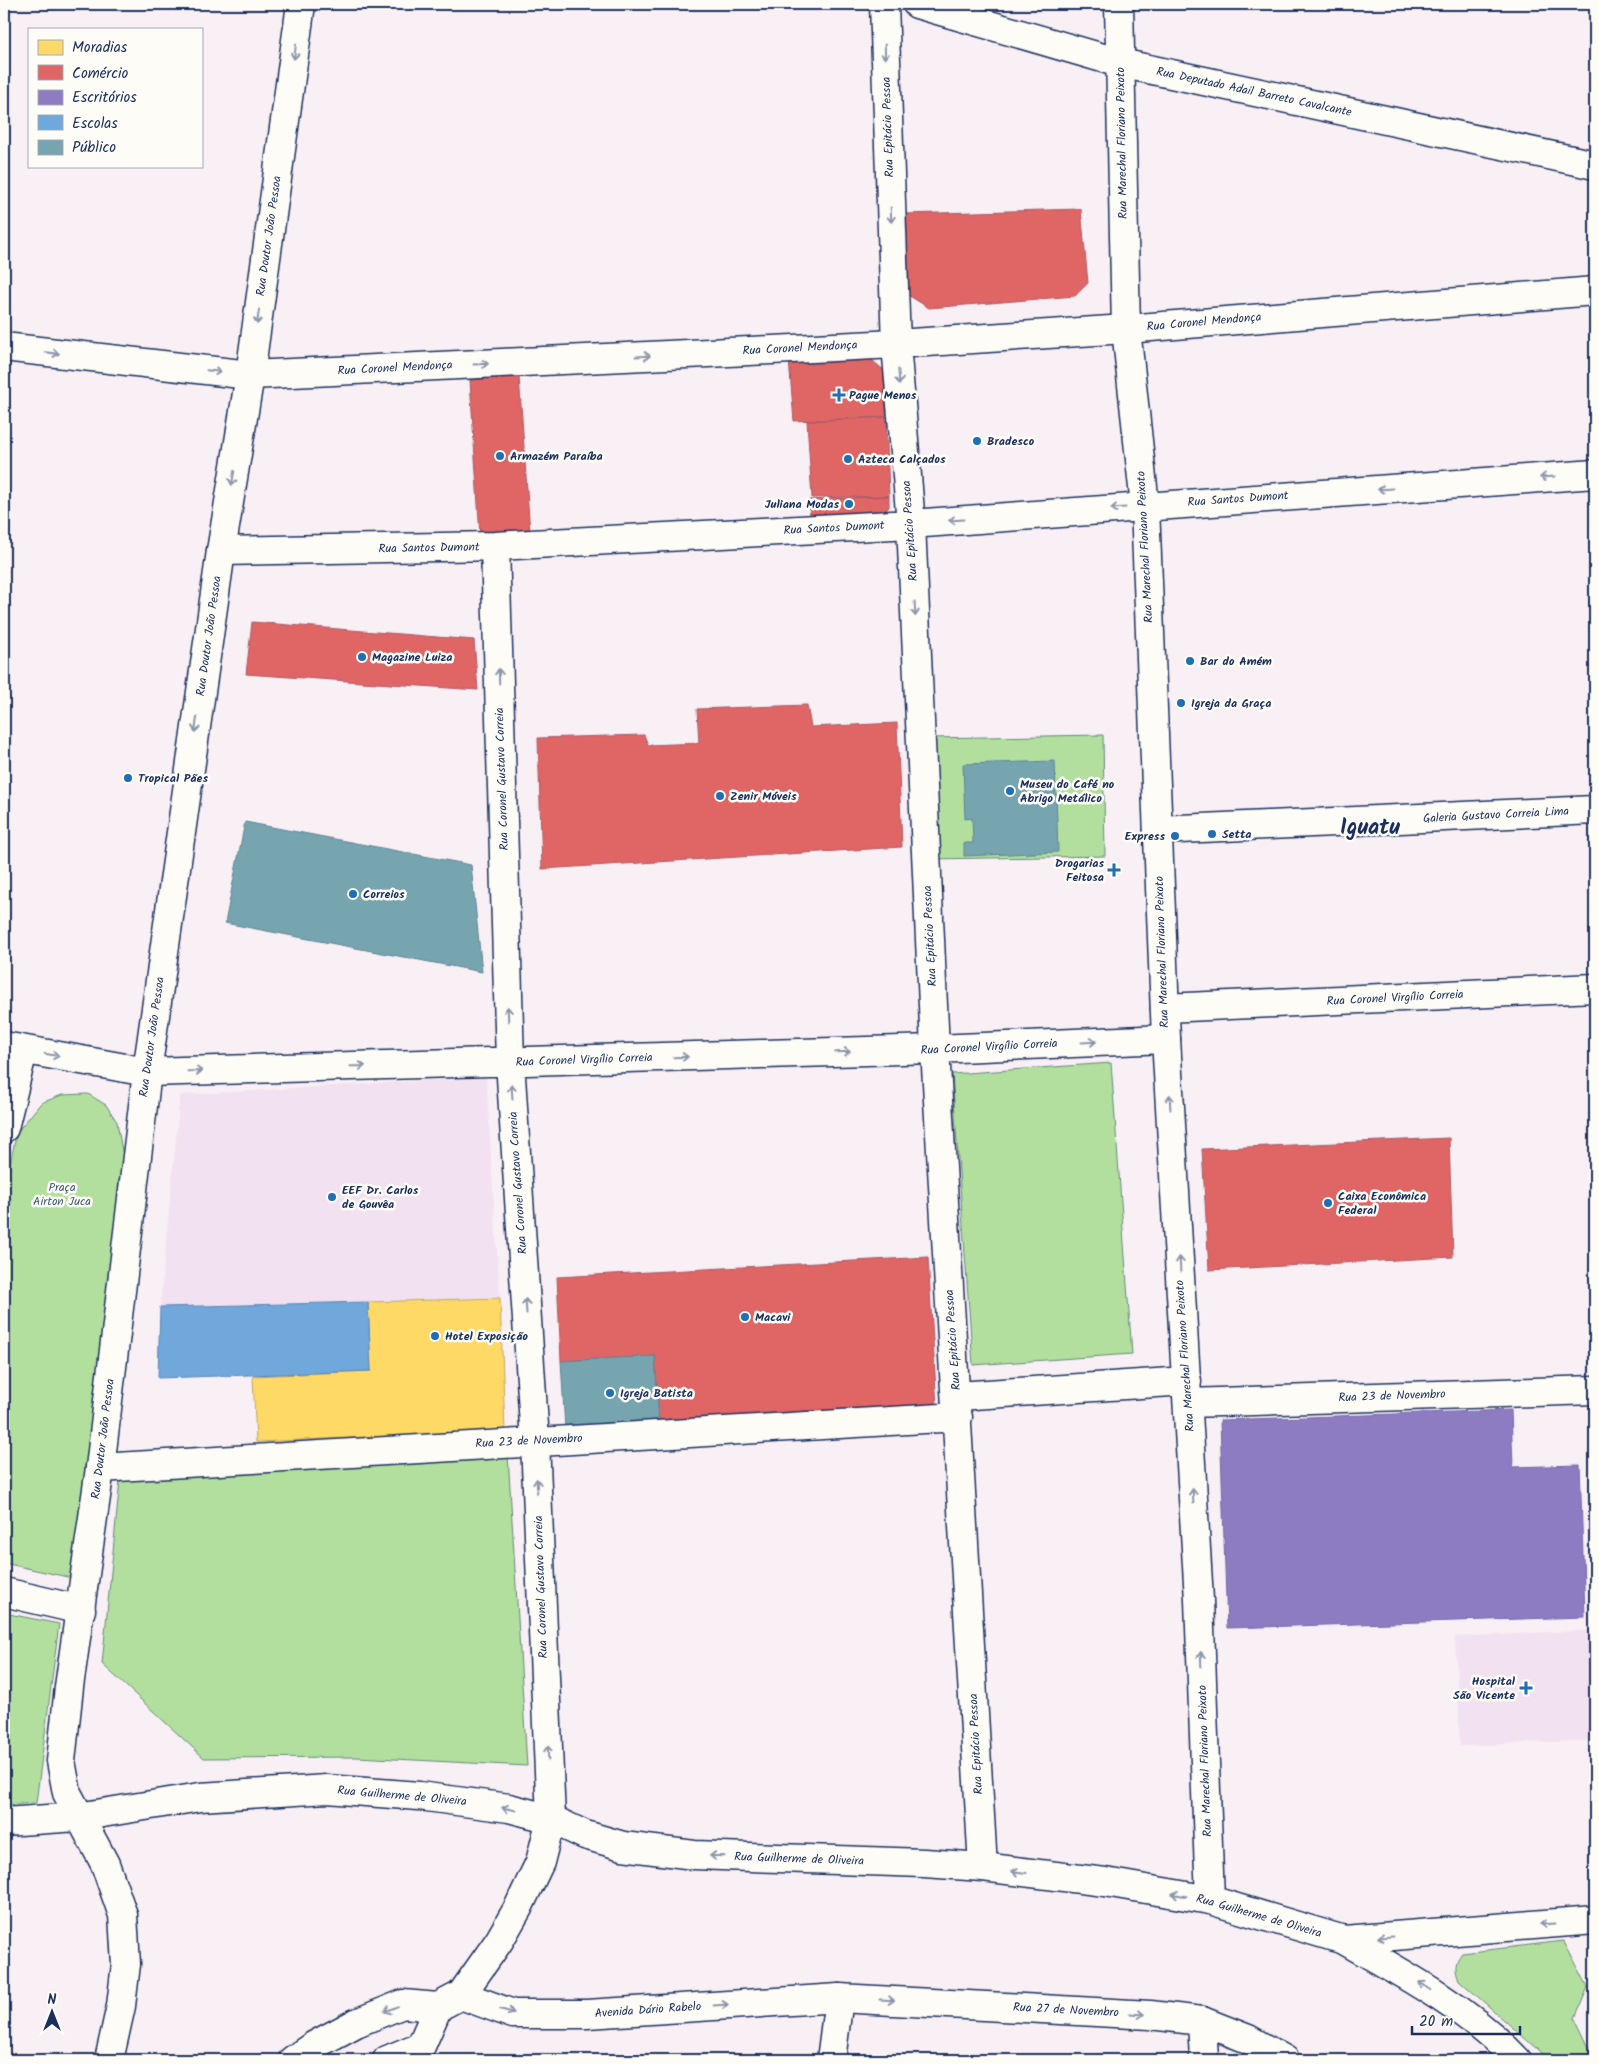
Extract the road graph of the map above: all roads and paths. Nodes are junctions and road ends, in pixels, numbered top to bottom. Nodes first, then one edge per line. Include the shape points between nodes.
1 (301, 4) edge
2 (884, 4) edge
3 (917, 4) edge
4 (1119, 4) edge
5 (1120, 63) junction
6 (1595, 165) edge
7 (1595, 291) edge
8 (1126, 328) junction
9 (896, 344) junction
10 (4, 347) edge
11 (250, 375) junction
12 (1595, 474) edge
13 (1145, 506) junction
14 (911, 524) junction
15 (495, 546) junction
16 (221, 551) junction
17 (1595, 810) edge
18 (1158, 830) junction
19 (1595, 988) edge
20 (1165, 1008) junction
21 (1166, 1039) junction
22 (13, 1048) edge
23 (935, 1049) junction
24 (510, 1062) junction
25 (147, 1072) junction
26 (4, 1128) edge
27 (1595, 1390) edge
28 (1188, 1392) junction
29 (957, 1406) junction
30 (535, 1441) junction
31 (100, 1468) junction
32 (4, 1592) edge
33 (82, 1610) junction
34 (78, 1817) junction
35 (551, 1819) junction
36 (4, 1822) edge
37 (983, 1867) junction
38 (1210, 1900) junction
39 (1595, 1920) edge
40 (1344, 1940) junction
41 (839, 1998) junction
42 (450, 2001) junction
43 (1202, 2021) junction
44 (109, 2060) edge
45 (293, 2060) edge
46 (387, 2060) edge
47 (831, 2060) edge
48 (1204, 2060) edge
49 (1284, 2060) edge
50 (1517, 2060) edge

1 -> 11 street, Rua Doutor João Pessoa
2 -> 9 street, Rua Epitácio Pessoa
3 - 5 street, Rua Deputado Adail Barreto Cavalcante
4 - 5 street, Rua Marechal Floriano Peixoto
5 - 6 street, Rua Deputado Adail Barreto Cavalcante
5 - 8 street, Rua Marechal Floriano Peixoto
7 - 8 street, Rua Coronel Mendonça
8 - 9 street, Rua Coronel Mendonça
8 - 13 street, Rua Marechal Floriano Peixoto
11 -> 9 street, Rua Coronel Mendonça
9 -> 14 street, Rua Epitácio Pessoa
10 -> 11 street, Rua Coronel Mendonça
11 -> 16 street, Rua Doutor João Pessoa
12 -> 13 street, Rua Santos Dumont
13 -> 14 street, Rua Santos Dumont
13 - 18 street, Rua Marechal Floriano Peixoto
14 - 15 street, Rua Santos Dumont
14 -> 23 street, Rua Epitácio Pessoa
15 - 16 street, Rua Santos Dumont
24 -> 15 street, Rua Coronel Gustavo Correia
16 -> 25 street, Rua Doutor João Pessoa
17 - 18 street, Galeria Gustavo Correia Lima
18 - 20 street, Rua Marechal Floriano Peixoto
19 - 20 street, Rua Coronel Virgílio Correia
20 - 21 street, Rua Marechal Floriano Peixoto
23 -> 21 street, Rua Coronel Virgílio Correia
28 -> 21 street, Rua Marechal Floriano Peixoto
22 -> 25 street, Rua Coronel Virgílio Correia
22 - 26 street
24 -> 23 street, Rua Coronel Virgílio Correia
23 - 29 street, Rua Epitácio Pessoa
25 -> 24 street, Rua Coronel Virgílio Correia
30 -> 24 street, Rua Coronel Gustavo Correia
25 - 31 street, Rua Doutor João Pessoa
27 - 28 street, Rua 23 de Novembro
28 - 29 street, Rua 23 de Novembro
38 -> 28 street, Rua Marechal Floriano Peixoto
29 - 30 street, Rua 23 de Novembro
29 - 37 street, Rua Epitácio Pessoa
30 - 31 street, Rua 23 de Novembro
35 -> 30 street, Rua Coronel Gustavo Correia
31 - 33 street, Rua Doutor João Pessoa
32 - 33 street
33 - 34 street, Rua Doutor João Pessoa via 61,1761 67,1793
35 -> 34 street, Rua Guilherme de Oliveira via 509,1808 419,1796 327,1789 200,1797
34 - 36 street, Rua Guilherme de Oliveira
34 - 44 street, Rua Doutor João Pessoa via 105,1864 123,1915 126,1964
37 -> 35 street, Rua Guilherme de Oliveira via 694,1855 623,1846 585,1835
35 - 42 street via 540,1862 518,1908 499,1941
38 -> 37 street, Rua Guilherme de Oliveira via 1106,1882
38 - 40 street, Rua Guilherme de Oliveira
39 -> 40 street, Rua Guilherme de Oliveira
50 -> 40 street via 1503,2045 1426,1986
42 -> 41 street, Avenida Dário Rabelo via 513,2014 587,2014
41 -> 43 street, Rua 27 de Novembro via 1096,2011
41 - 47 street
42 -> 45 street, Avenida Dário Rabelo via 403,2004 356,2023
42 - 46 street via 421,2046
43 - 48 street
43 - 49 street, Rua 27 de Novembro via 1248,2038

